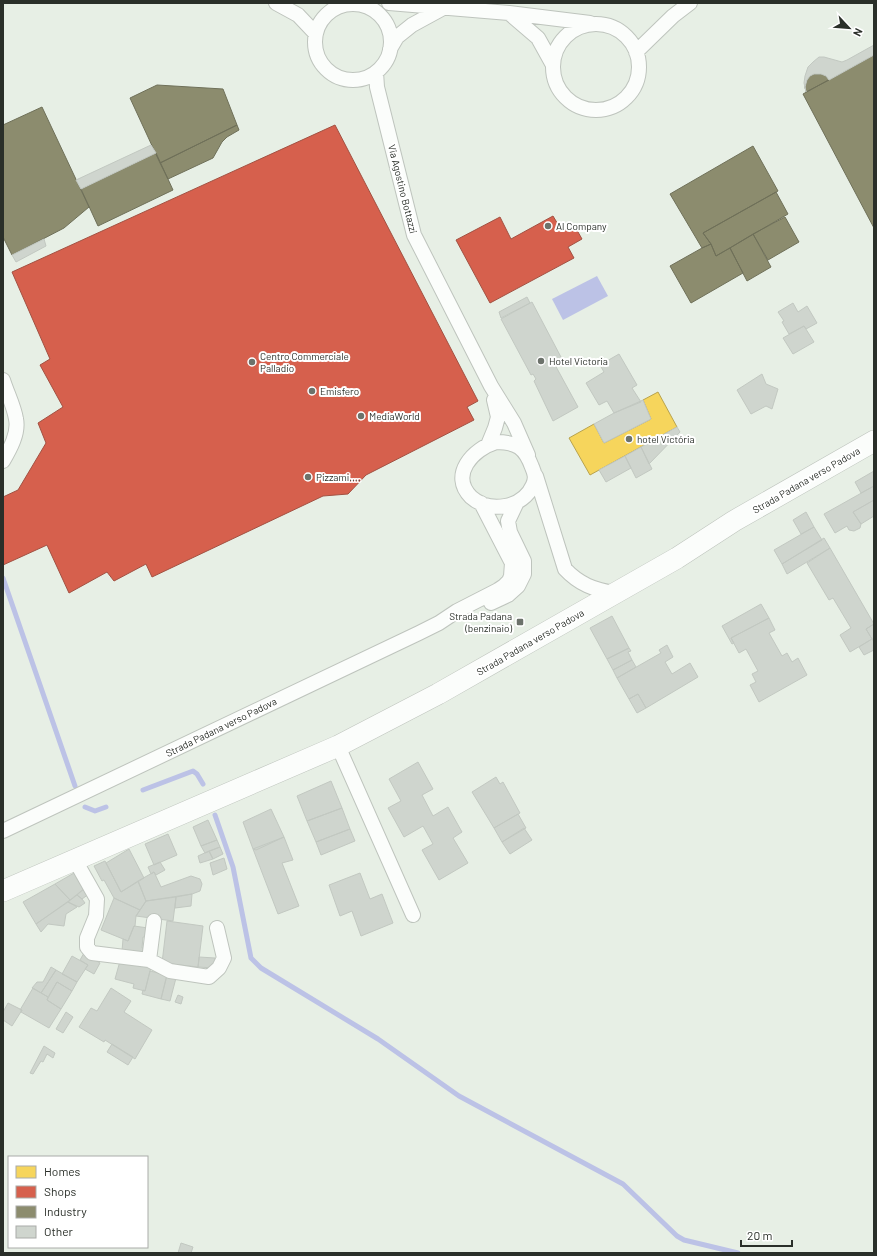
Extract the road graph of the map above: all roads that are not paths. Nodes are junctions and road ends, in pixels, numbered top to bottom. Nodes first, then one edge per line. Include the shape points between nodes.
1 (276, 3) edge
2 (378, 3) edge
3 (389, 3) edge
4 (690, 3) edge
5 (347, 4) edge
6 (445, 7) junction
7 (509, 13) junction
8 (599, 25) junction
9 (316, 34) junction
10 (390, 49) junction
11 (636, 52) junction
12 (553, 65) junction
13 (376, 72) junction
14 (3, 380) edge
15 (491, 386) junction
16 (874, 441) edge
17 (488, 444) junction
18 (528, 455) junction
19 (3, 461) edge
20 (536, 476) junction
21 (517, 502) junction
22 (481, 503) junction
23 (615, 593) junction
24 (438, 623) junction
25 (338, 746) junction
26 (3, 831) edge
27 (75, 860) junction
28 (3, 891) edge
29 (413, 916) dead end
30 (154, 920) dead end
31 (217, 928) dead end
32 (148, 960) junction

1 - 9 street via 298,15
2 - 5 street
3 - 6 street
4 - 11 street
5 - 9 street via 327,15
5 - 10 street via 365,6 383,18 391,38
6 - 7 street
6 - 10 street via 407,29
7 - 8 street
7 - 12 street via 538,38
8 - 11 street via 611,27 621,33 630,41
8 - 12 street via 588,25 568,35 560,44
9 - 13 street via 319,58 335,75 358,80
10 - 13 street via 388,58
11 - 12 street via 637,80 631,92 619,103 604,109 588,110 565,97 558,88
13 - 15 street, Via Agostino Bottazzi via 377,87 414,235
14 - 19 street via 17,420 10,450
15 - 17 street, Via Agostino Bottazzi via 498,417
15 - 18 street, Via Agostino Bottazzi via 514,423
16 - 23 main road, Strada Padana verso Padova
17 - 18 street via 509,443
17 - 22 street, Strada Padana verso Padova via 468,460 462,474 465,489
18 - 20 street
20 - 21 street, Strada Padana verso Padova via 529,492
20 - 23 street via 564,569 586,586
21 - 22 street, Strada Padana verso Padova via 502,507
21 - 24 street, Strada Padana verso Padova via 508,521 510,532 524,561 524,574 518,586 508,595 460,618
22 - 24 street, Strada Padana verso Padova via 510,560 511,576 498,590
23 - 25 main road, Strada Padana verso Padova via 438,694
24 - 26 street, Strada Padana verso Padova
25 - 27 main road, Strada Padana verso Padova
25 - 29 street
27 - 28 main road, Strada Padana verso Padova
27 - 32 street via 97,899 96,916 87,947 92,953
30 - 32 street
31 - 32 street via 224,958 219,968 209,977 170,971

